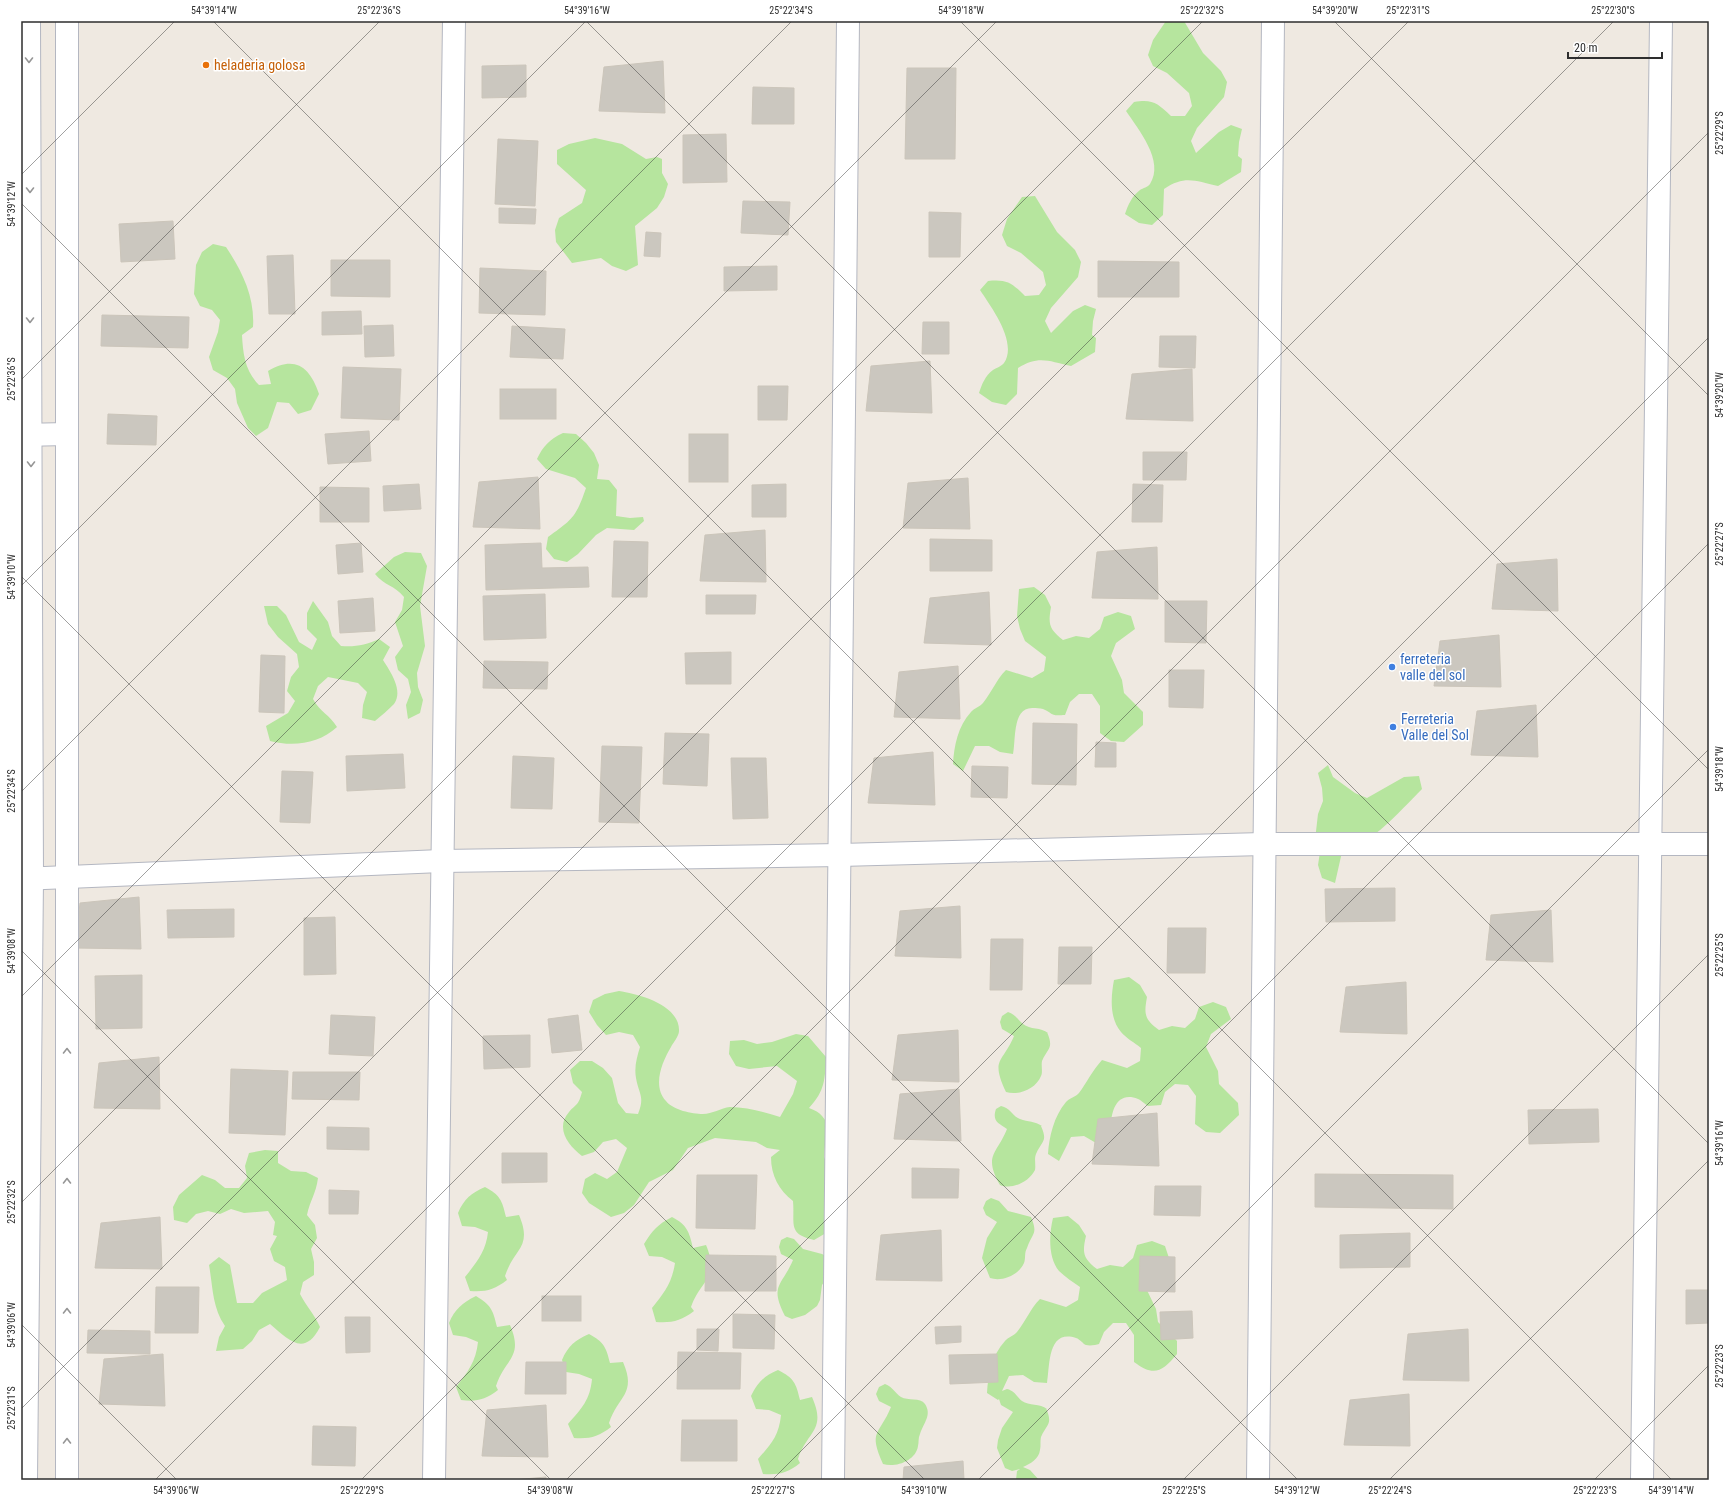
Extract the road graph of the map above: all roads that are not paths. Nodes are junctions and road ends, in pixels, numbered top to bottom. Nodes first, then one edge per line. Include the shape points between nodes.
1 (29, 21) edge
2 (68, 21) edge
3 (454, 21) edge
4 (848, 21) edge
5 (1273, 21) edge
6 (1661, 21) edge
7 (67, 434) junction
8 (26, 435) edge
9 (1263, 844) junction
10 (1650, 844) junction
11 (1709, 844) edge
12 (840, 855) junction
13 (441, 861) junction
14 (67, 877) junction
15 (27, 879) edge
16 (26, 1480) edge
17 (67, 1480) edge
18 (434, 1480) edge
19 (833, 1480) edge
20 (1258, 1480) edge
21 (1642, 1480) edge

1 -> 8 street
2 - 7 street
3 - 13 street
4 - 12 street
5 - 9 street
6 - 10 street
7 - 8 street
7 - 14 street
8 -> 15 street
9 - 10 street
9 - 12 street
9 - 20 street
10 - 11 street
10 - 21 street
12 - 13 street
12 - 19 street
13 - 14 street
13 - 18 street
14 - 15 street
17 -> 14 street
15 - 16 street

